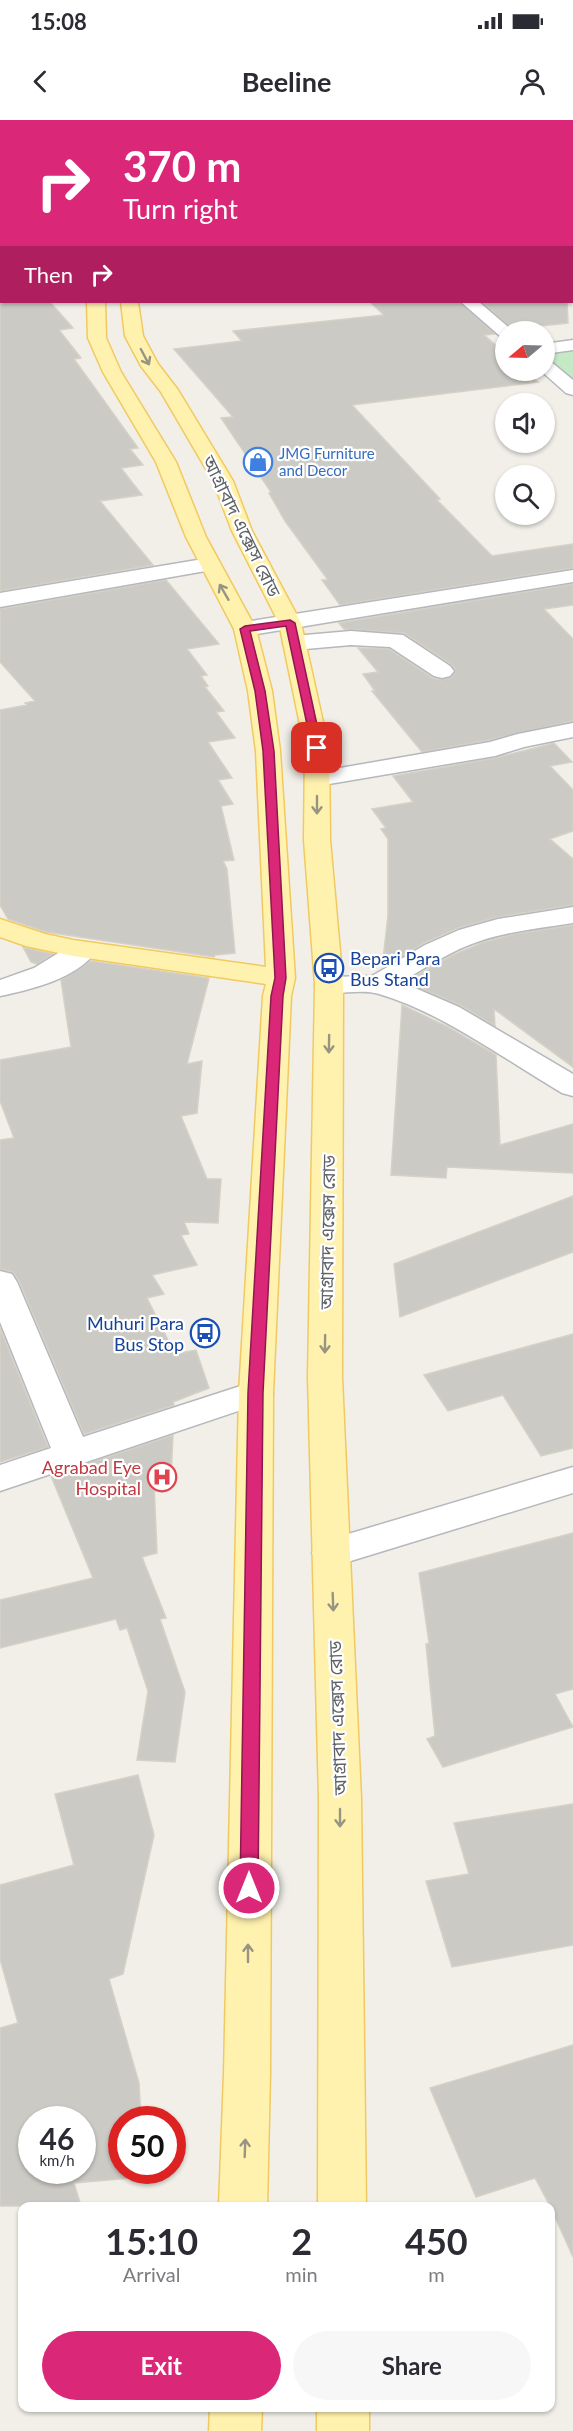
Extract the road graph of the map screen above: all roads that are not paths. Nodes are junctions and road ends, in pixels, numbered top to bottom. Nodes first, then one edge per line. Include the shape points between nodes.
1 (96, 303) edge
2 (129, 303) edge
3 (470, 303) edge
4 (495, 323) edge
5 (573, 345) edge
6 (555, 347) edge
7 (555, 374) edge
8 (573, 389) edge
9 (209, 564) junction
10 (573, 576) edge
11 (0, 600) edge
12 (245, 629) junction
13 (292, 633) junction
14 (442, 671) dead end
15 (573, 730) edge
16 (317, 779) junction
17 (573, 915) edge
18 (0, 927) edge
19 (83, 950) junction
20 (281, 978) junction
21 (378, 984) junction
22 (329, 985) junction
23 (0, 988) edge
24 (573, 1087) edge
25 (0, 1282) edge
26 (256, 1393) junction
27 (72, 1454) junction
28 (0, 1478) edge
29 (573, 1480) edge
30 (331, 1553) junction
31 (243, 2202) edge
32 (342, 2202) edge
33 (236, 2412) edge
34 (343, 2412) edge
35 (235, 2431) edge
36 (343, 2431) edge

1 - 9 main road via 97,338 112,372 166,462
2 -> 13 main road, আগ্রাবাদ এক্সেস রোড via 134,336 223,481 242,531
3 - 4 street
5 - 6 street
7 - 8 street
9 - 11 street
12 -> 9 main road
10 - 13 street via 366,608
12 - 13 street
12 - 20 main road via 260,691 268,751
13 - 14 street via 395,640
13 - 16 main road, আগ্রাবাদ এক্সেস রোড via 317,748
15 - 16 street via 495,749
16 -> 22 main road, আগ্রাবাদ এক্সেস রোড via 316,840
17 - 21 street via 457,940
18 - 19 main road via 17,935
19 - 20 main road
19 - 23 street via 41,976
20 - 26 main road
21 - 22 street
21 - 24 street via 449,1013
22 -> 30 main road, আগ্রাবাদ এক্সেস রোড via 325,1377
25 - 27 street
26 - 27 street
31 -> 26 main road
27 - 28 street
29 - 30 street
30 -> 32 main road, আগ্রাবাদ এক্সেস রোড via 340,1799
33 - 35 main road
34 - 36 main road

